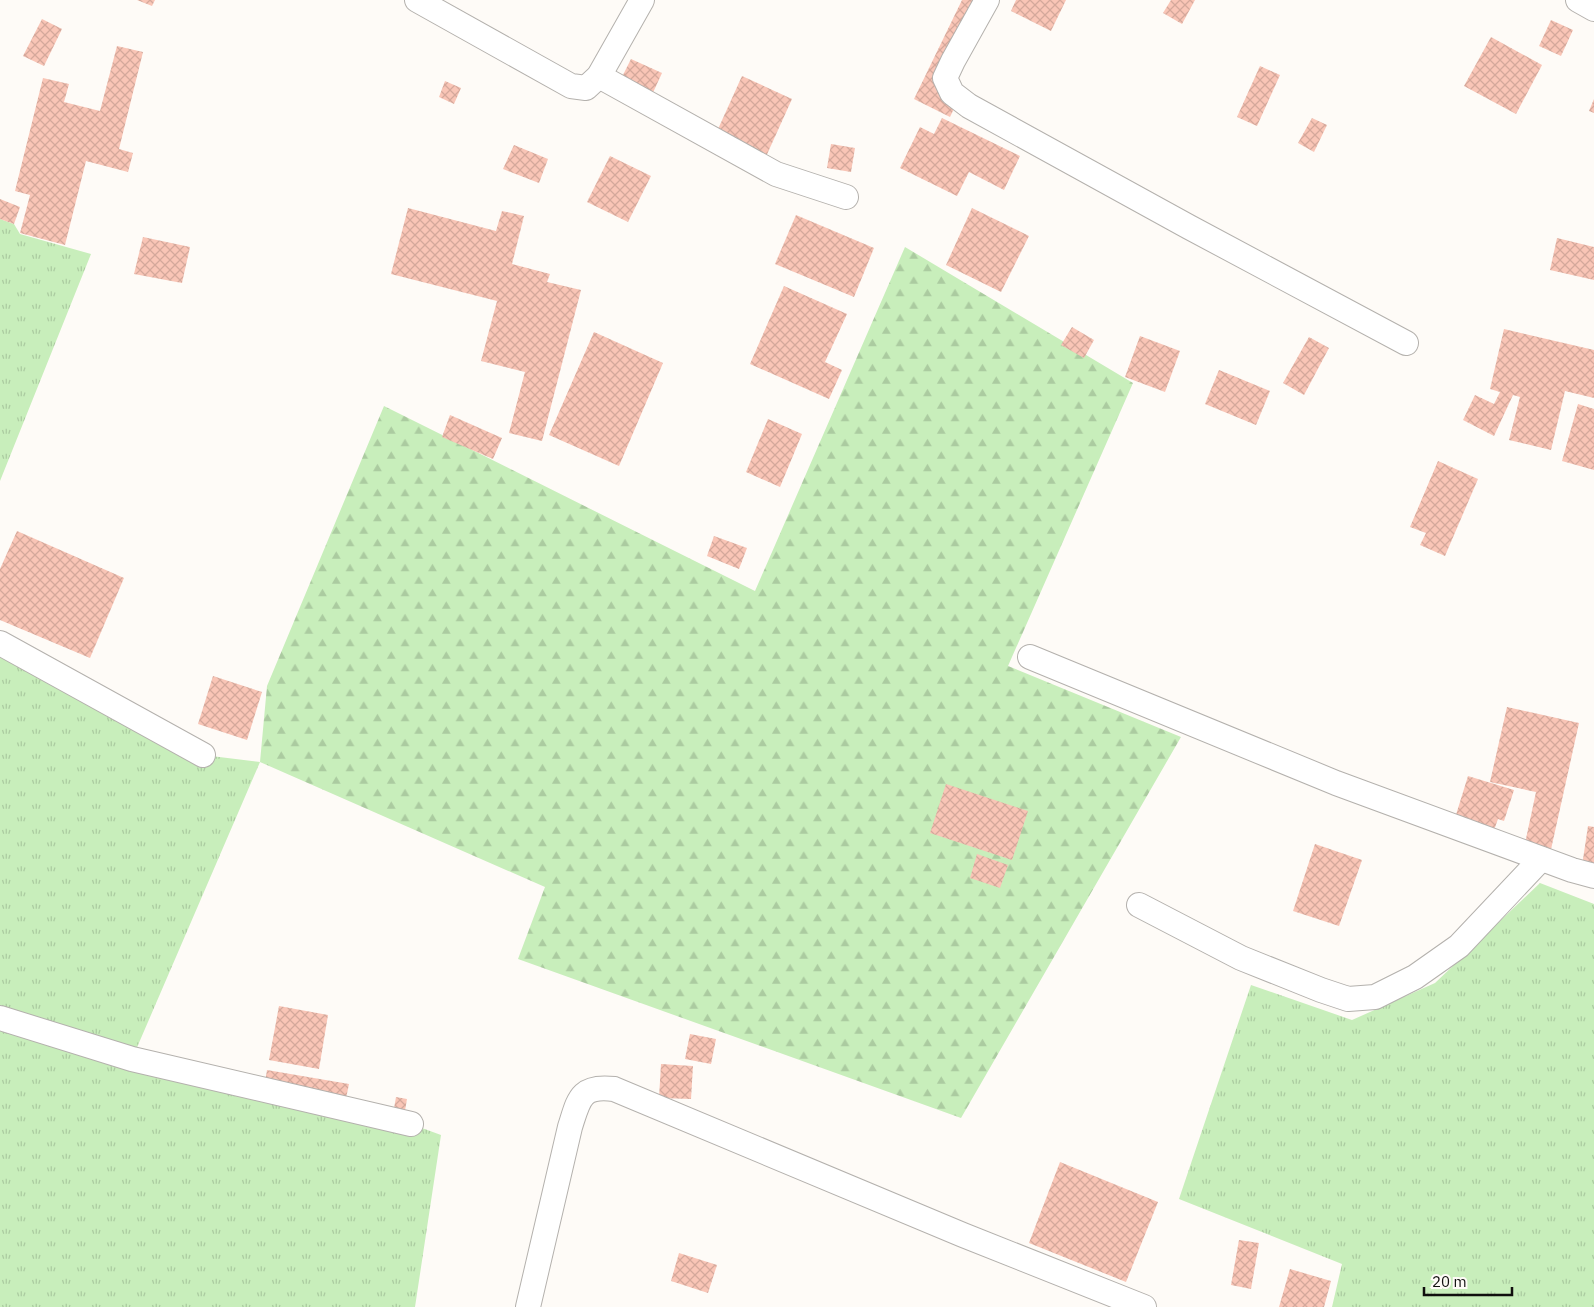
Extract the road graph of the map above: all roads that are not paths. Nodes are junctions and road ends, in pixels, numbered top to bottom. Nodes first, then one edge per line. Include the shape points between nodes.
1 (417, 0) edge
2 (642, 0) edge
3 (987, 0) edge
4 (1578, 0) edge
5 (1594, 9) edge
6 (599, 76) junction
7 (846, 197) dead end
8 (1406, 343) dead end
9 (0, 644) edge
10 (1030, 657) dead end
11 (203, 755) dead end
12 (1541, 859) junction
13 (1594, 876) edge
14 (1139, 905) dead end
15 (0, 1018) edge
16 (411, 1124) dead end
17 (528, 1307) edge
18 (1144, 1307) edge

1 - 6 street via 571,86 586,88
2 - 6 street
3 - 8 street via 945,78 952,93 969,106
4 - 5 street
6 - 7 street via 776,174
9 - 11 street
10 - 12 street via 1336,783
12 - 13 street
12 - 14 street via 1459,946 1415,977 1375,997 1348,999 1321,990 1241,958
15 - 16 street via 132,1059
17 - 18 street via 570,1127 585,1092 599,1088 614,1089 954,1232

